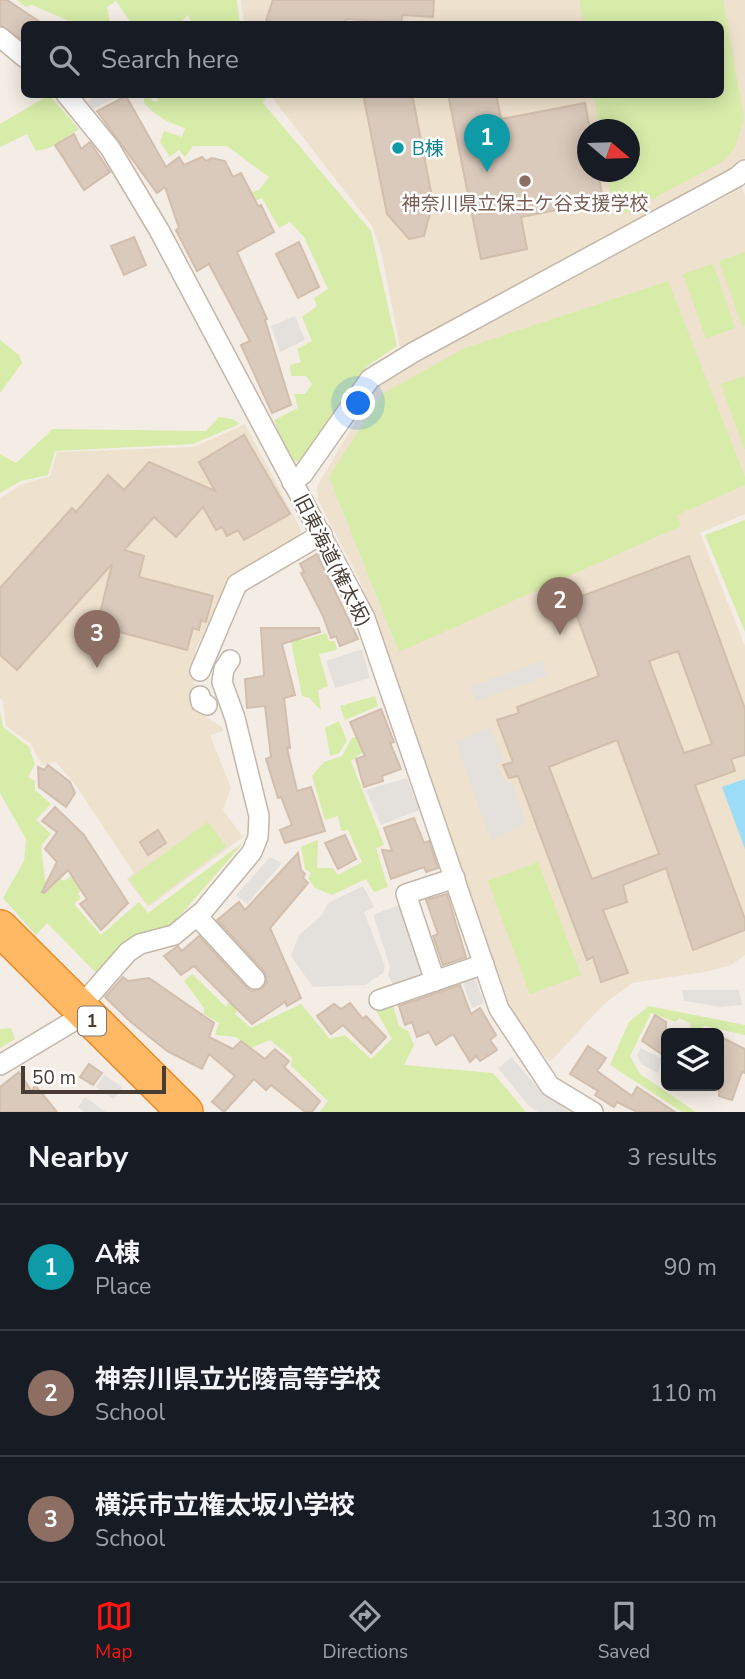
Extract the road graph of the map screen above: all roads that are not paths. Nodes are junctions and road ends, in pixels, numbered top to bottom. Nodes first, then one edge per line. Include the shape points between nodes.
1 (0, 37) edge
2 (21, 54) edge
3 (69, 98) edge
4 (745, 170) edge
5 (292, 482) junction
6 (322, 534) junction
7 (230, 660) dead end
8 (200, 671) dead end
9 (456, 878) junction
10 (197, 916) junction
11 (0, 928) edge
12 (484, 964) junction
13 (255, 979) dead end
14 (435, 981) junction
15 (379, 1000) dead end
16 (82, 1011) junction
17 (0, 1065) edge
18 (185, 1112) edge
19 (593, 1112) edge

1 - 2 street
3 - 5 street, 旧東海道(権太坂) via 110,148 152,218
4 - 5 street via 370,379 303,474
5 - 6 street, 旧東海道(権太坂)
6 - 8 street via 237,584
6 - 9 street, 旧東海道(権太坂) via 365,618
7 - 10 street via 224,668 216,708 259,816 258,837 241,869
9 - 12 street, 旧東海道(権太坂)
9 - 14 street via 406,894
10 - 13 street
10 - 16 street via 174,935 128,952
11 - 16 highway, 1
12 - 14 street
12 - 19 street, 旧東海道(権太坂) via 499,1009 550,1086
14 - 15 street
16 - 17 street
16 - 18 highway, 1

